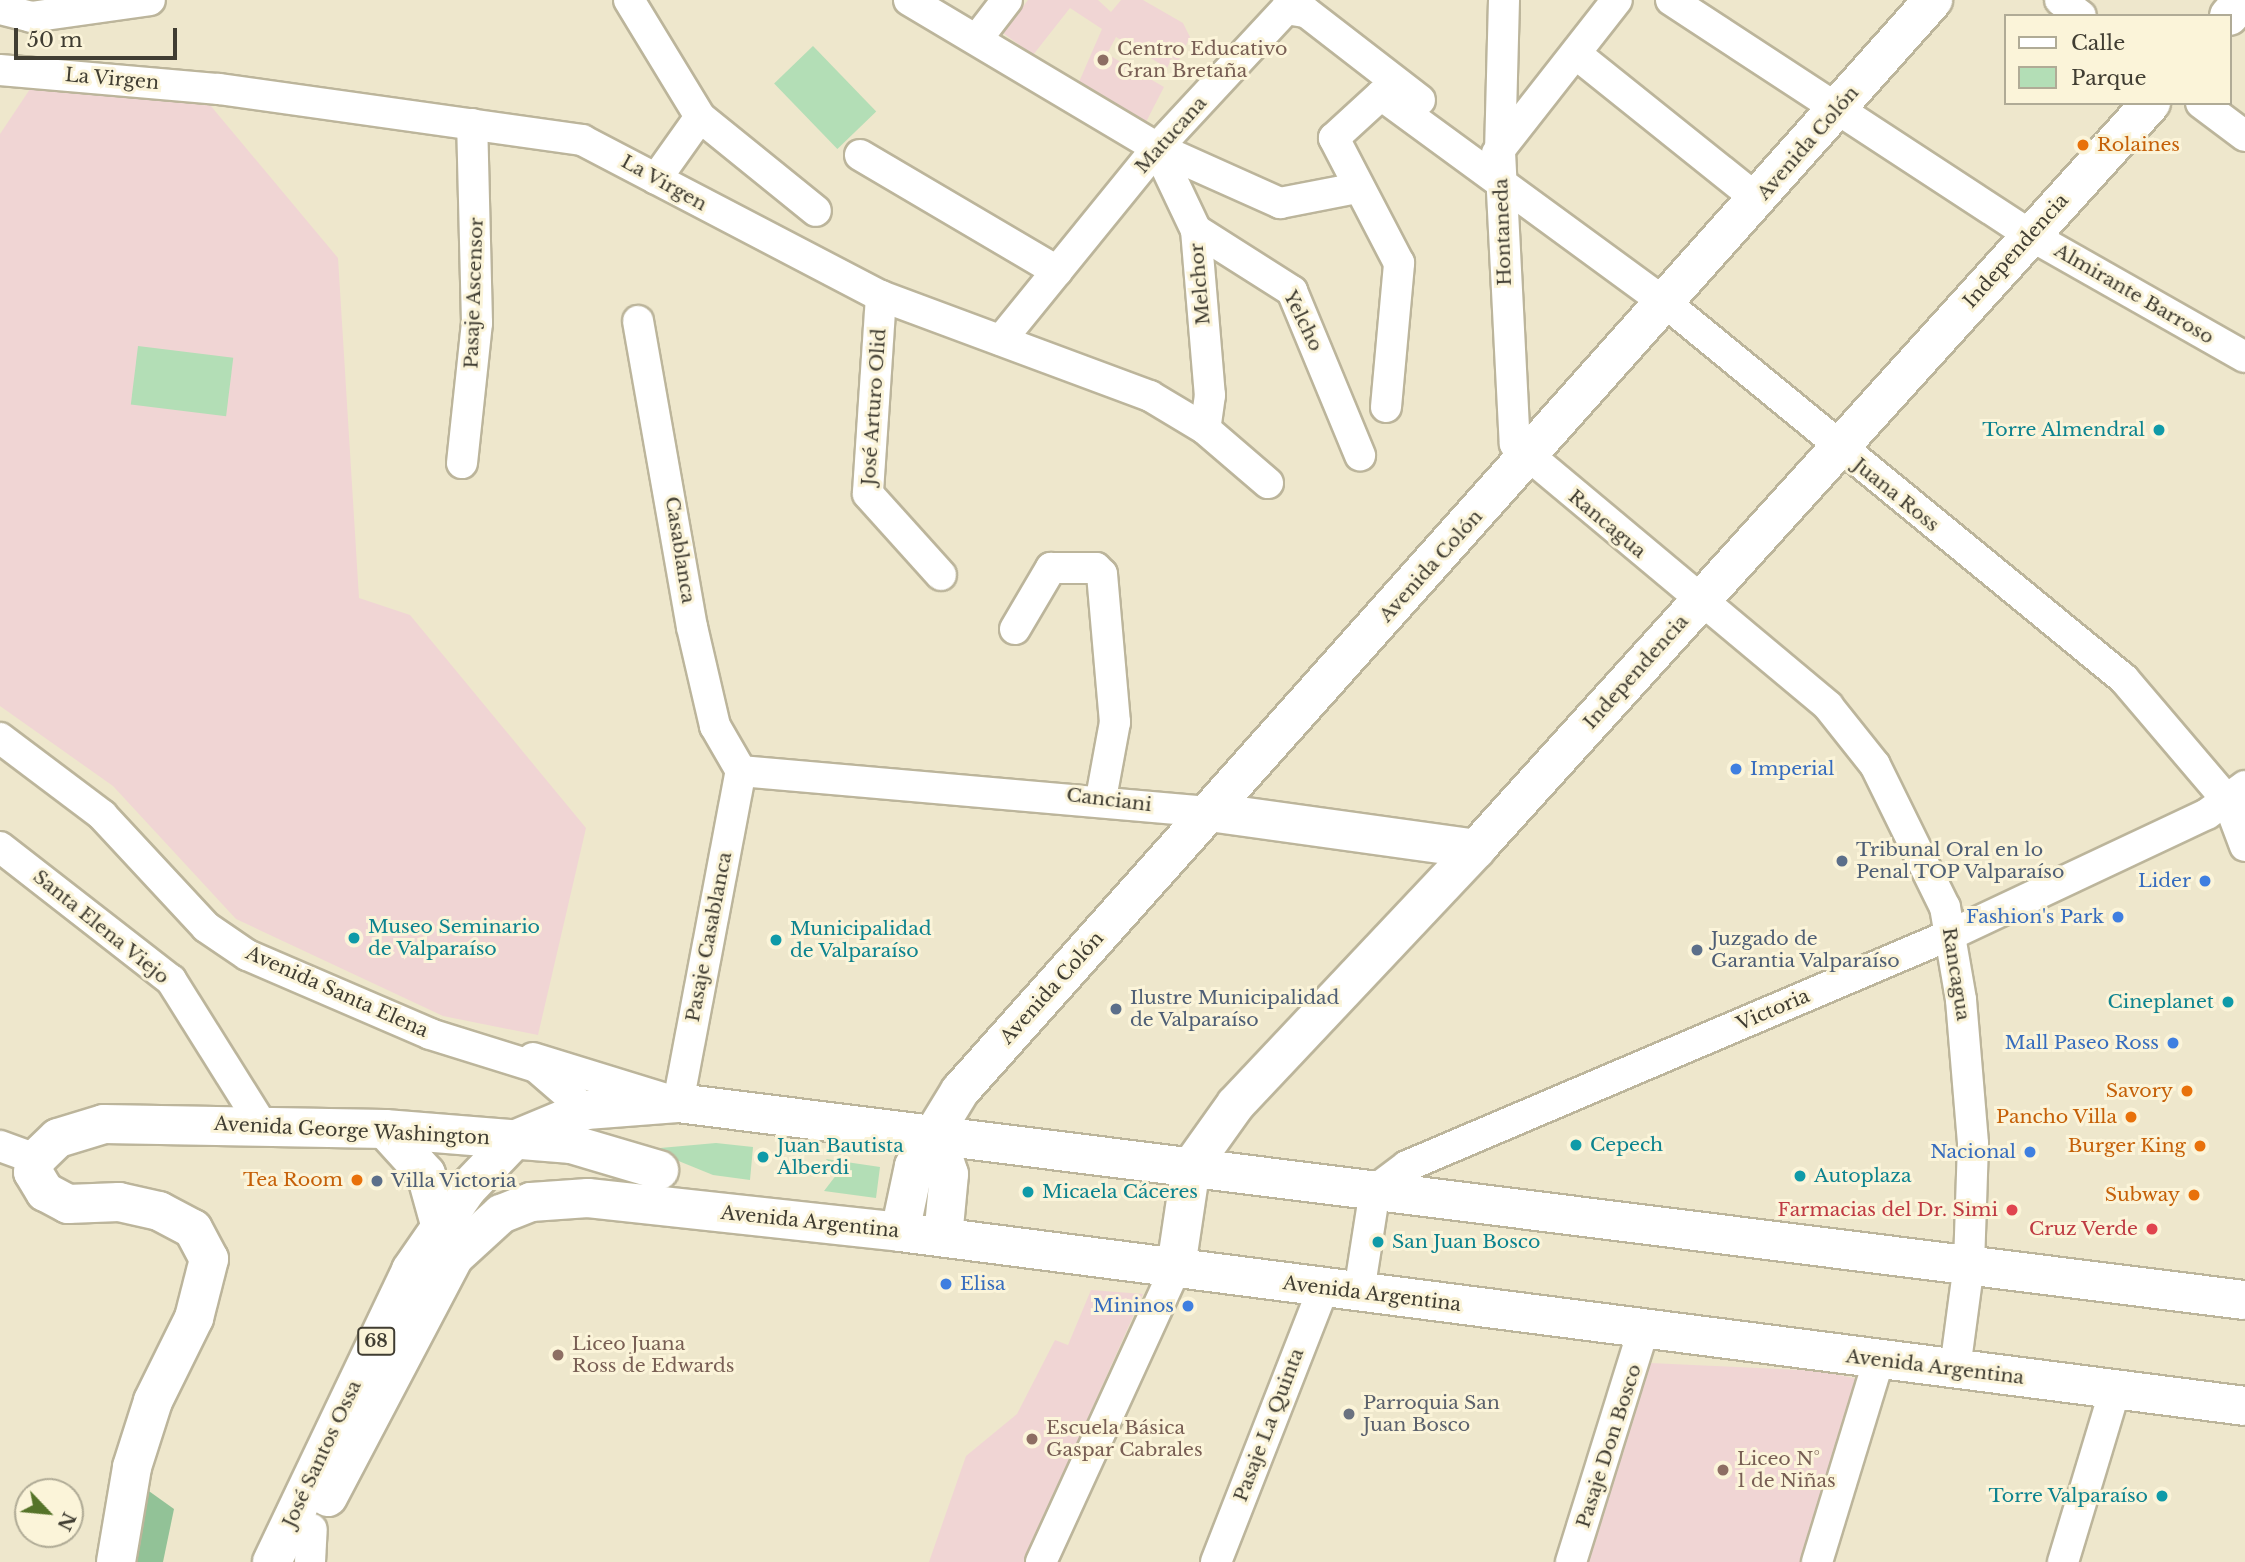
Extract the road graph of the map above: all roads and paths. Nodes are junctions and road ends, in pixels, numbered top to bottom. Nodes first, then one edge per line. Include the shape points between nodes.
1 (150, 0) edge
2 (629, 0) edge
3 (909, 0) edge
4 (1007, 0) edge
5 (1504, 0) edge
6 (1617, 0) edge
7 (1671, 0) edge
8 (1933, 0) edge
9 (2060, 0) edge
10 (2243, 0) edge
11 (0, 9) edge
12 (2078, 14) edge
13 (2231, 14) edge
14 (977, 39) junction
15 (1576, 54) junction
16 (0, 70) edge
17 (2149, 105) edge
18 (2204, 105) edge
19 (1840, 106) junction
20 (700, 117) junction
21 (472, 124) junction
22 (2245, 136) edge
23 (1157, 148) junction
24 (1500, 152) junction
25 (860, 155) dead end
26 (656, 179) junction
27 (1501, 187) junction
28 (1357, 188) junction
29 (1758, 200) junction
30 (816, 211) dead end
31 (1196, 230) junction
32 (2030, 235) junction
33 (1057, 271) junction
34 (881, 296) junction
35 (1667, 304) junction
36 (638, 321) dead end
37 (1001, 341) junction
38 (2245, 357) edge
39 (1386, 407) dead end
40 (1205, 429) junction
41 (1837, 448) junction
42 (1360, 455) dead end
43 (1529, 457) junction
44 (462, 463) dead end
45 (1268, 484) dead end
46 (941, 575) dead end
47 (1700, 602) junction
48 (1015, 629) dead end
49 (0, 738) edge
50 (741, 771) junction
51 (2236, 793) edge
52 (1101, 798) junction
53 (1210, 812) junction
54 (2245, 846) edge
55 (0, 847) edge
56 (1476, 849) junction
57 (1952, 934) junction
58 (501, 1054) junction
59 (678, 1103) junction
60 (586, 1110) junction
61 (260, 1122) junction
62 (386, 1129) junction
63 (936, 1136) junction
64 (514, 1140) junction
65 (0, 1146) edge
66 (36, 1159) junction
67 (1191, 1167) junction
68 (659, 1170) junction
69 (1392, 1182) junction
70 (501, 1214) joint
71 (440, 1224) junction
72 (829, 1225) junction
73 (900, 1232) junction
74 (943, 1237) junction
75 (1969, 1264) junction
76 (1175, 1267) junction
77 (1354, 1292) junction
78 (2245, 1300) edge
79 (1644, 1328) junction
80 (1879, 1359) junction
81 (1955, 1369) junction
82 (2115, 1390) junction
83 (2245, 1406) edge
84 (307, 1551) edge
85 (116, 1562) edge
86 (272, 1562) edge
87 (1041, 1562) edge
88 (1216, 1562) edge
89 (1571, 1562) edge
90 (1817, 1562) edge
91 (2063, 1562) edge

1 - 11 street via 31,17
2 - 20 street
3 - 14 street
4 - 14 street
5 - 24 street, Hontaneda
6 - 15 street
7 - 19 street, Almirante Barroso
8 - 19 main road, Avenida Colón
9 - 12 street
10 - 13 main road
14 - 23 street
15 - 24 street
15 - 29 street
16 - 21 street, La Virgen via 219,89
17 - 32 main road, Independencia
18 - 22 street
19 - 29 main road, Avenida Colón
19 - 32 street, Almirante Barroso
20 - 26 street
20 - 30 street
21 - 26 street, La Virgen via 582,140
21 - 44 street, Pasaje Ascensor via 477,323
23 - 24 street, Matucana via 1286,9 1295,7 1481,149
23 - 28 street via 1280,203
23 - 31 street, Melchor
23 - 33 street, Matucana
24 - 27 street, Hontaneda
25 - 33 street
26 - 34 street, La Virgen
27 - 28 street, Juana Ross via 1381,95 1334,138
27 - 35 street, Juana Ross
27 - 43 street, Hontaneda via 1510,422 1515,444
28 - 39 street via 1399,263
29 - 35 main road, Avenida Colón
31 - 40 street, Melchor via 1210,395
31 - 42 street, Yelcho via 1292,291
32 - 38 street, Almirante Barroso
32 - 41 main road, Independencia
33 - 37 street, Matucana
34 - 37 street, La Virgen
34 - 46 street, José Arturo Olid via 868,494
35 - 41 street, Juana Ross
35 - 43 main road, Avenida Colón
36 - 50 street, Casablanca via 692,627 715,726
37 - 40 street, La Virgen via 1150,396
40 - 45 street, La Virgen
41 - 47 main road, Independencia
41 - 51 street, Juana Ross via 2124,679
43 - 47 street, Rancagua
43 - 53 main road, Avenida Colón
47 - 56 main road, Independencia
47 - 57 street, Rancagua via 1828,706 1875,765 1915,838
48 - 52 street via 1051,568 1084,567 1102,574 1115,722
49 - 58 street, Avenida Santa Elena via 102,815 206,927 247,955 430,1034
50 - 52 street, Canciani
50 - 59 street, Pasaje Casablanca
51 - 54 street, Juana Ross
51 - 57 street, Victoria
52 - 53 street, Canciani
53 - 56 main road, Canciani
53 - 63 main road, Avenida Colón via 960,1091
55 - 61 street, Santa Elena Viejo via 171,980
56 - 67 main road, Independencia via 1236,1104
57 - 69 street, Victoria
57 - 75 street, Rancagua via 1973,1144
58 - 59 street, Avenida Santa Elena via 541,1059
58 - 60 street, Avenida Santa Elena via 536,1067
59 - 60 main road
59 - 63 main road
59 - 68 main road via 631,1129 634,1151
60 - 64 main road
60 - 68 main road via 619,1148
61 - 62 main road, Avenida George Washington
61 - 66 main road, Avenida George Washington via 86,1125 58,1138
62 - 64 main road, Avenida George Washington
62 - 71 main road via 426,1174
63 - 67 main road
63 - 73 main road, Avenida Colón via 914,1166
63 - 74 main road via 949,1174
64 - 68 main road, Avenida George Washington via 572,1144
64 - 71 main road, José Santos Ossa / 68
65 - 66 street
66 - 85 main road via 37,1182 57,1200 159,1210 193,1229 209,1259 194,1318 153,1401 132,1467
67 - 69 main road
67 - 76 main road, Independencia
68 - 72 main road via 722,1197
69 - 75 main road
69 - 77 street
70 - 72 main road, Avenida Argentina via 531,1202 588,1198
70 - 84 main road, José Santos Ossa / 68 via 454,1257
71 - 86 main road, José Santos Ossa / 68 via 398,1295
72 - 73 main road, Avenida Argentina
73 - 74 main road, Avenida Argentina
74 - 76 main road, Avenida Argentina
75 - 78 main road
75 - 81 street, Rancagua
76 - 77 main road, Avenida Argentina
76 - 87 street
77 - 79 main road, Avenida Argentina
77 - 88 street, Pasaje La Quinta
79 - 80 main road, Avenida Argentina
79 - 89 street, Pasaje Don Bosco
80 - 81 main road, Avenida Argentina
80 - 90 street
81 - 82 main road, Avenida Argentina
82 - 83 main road, Avenida Argentina
82 - 91 street

